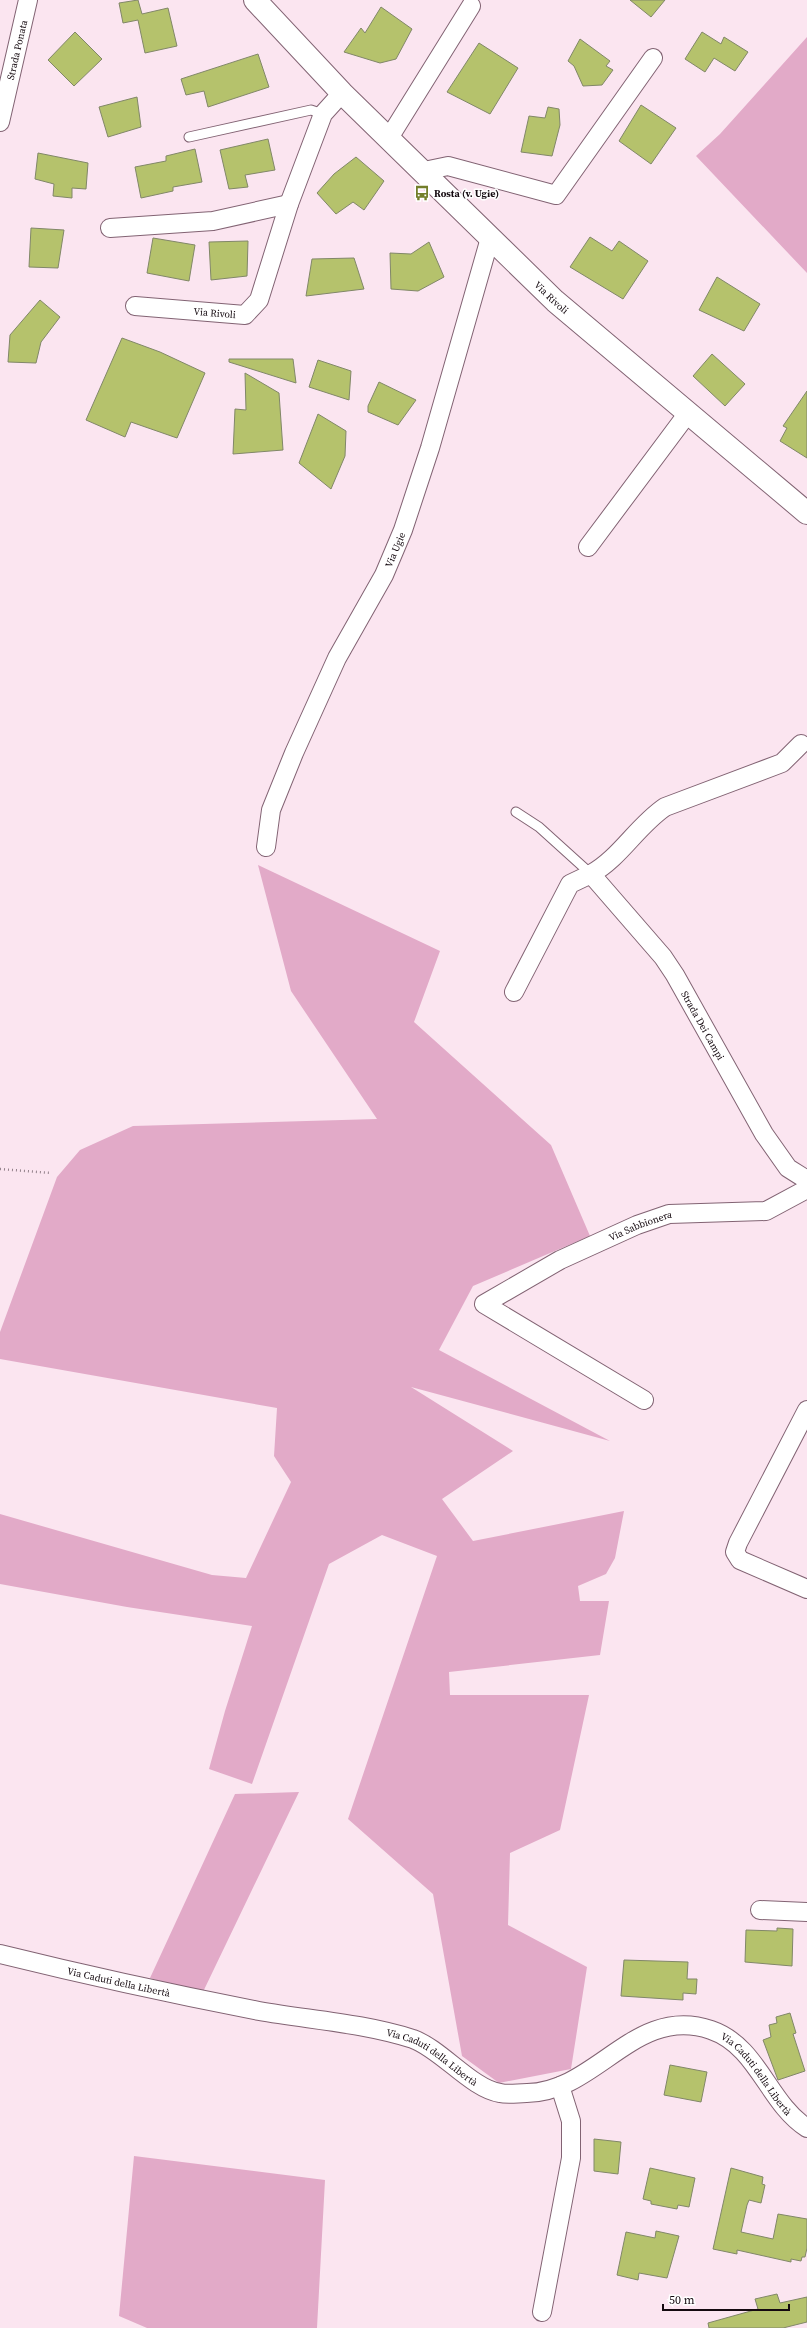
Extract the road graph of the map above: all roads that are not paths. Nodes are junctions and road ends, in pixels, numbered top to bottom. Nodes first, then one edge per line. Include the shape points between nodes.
1 (28, 0) edge
2 (255, 0) edge
3 (471, 6) dead end
4 (653, 58) dead end
5 (342, 93) junction
6 (323, 114) junction
7 (0, 122) edge
8 (189, 137) dead end
9 (389, 138) junction
10 (424, 171) junction
11 (289, 204) junction
12 (110, 228) dead end
13 (490, 238) junction
14 (135, 306) dead end
15 (688, 413) junction
16 (807, 513) edge
17 (588, 547) dead end
18 (801, 744) dead end
19 (516, 812) dead end
20 (266, 847) dead end
21 (590, 874) junction
22 (514, 992) dead end
23 (807, 1180) edge
24 (807, 1189) edge
25 (644, 1400) dead end
26 (807, 1410) edge
27 (807, 1590) edge
28 (760, 1910) dead end
29 (807, 1912) edge
30 (0, 1954) edge
31 (560, 2086) junction
32 (807, 2128) edge
33 (542, 2312) dead end

1 - 7 street, Strada Ponata
2 - 5 street, Via Rivoli
3 - 9 street
4 - 10 street via 556,195 448,166
5 - 6 street, Via Rivoli
5 - 9 street, Via Rivoli
6 - 8 lane via 311,110
6 - 11 street, Via Rivoli
9 - 10 street, Via Rivoli
10 - 13 street, Via Rivoli
11 - 12 street via 213,221
11 - 14 street, Via Rivoli via 259,300 245,315
13 - 15 street, Via Rivoli via 560,305
13 - 20 street, Via Ugie via 430,448 403,530 384,576 337,658 294,753 272,810
15 - 16 street, Via Rivoli
15 - 17 street
18 - 21 street via 782,763 665,807 652,816 604,867
19 - 21 lane via 539,827
21 - 22 street via 570,884
21 - 23 street, Strada Dei Campi via 663,957 764,1134 788,1168
24 - 25 street, Via Sabbionera via 766,1210 670,1214 637,1225 560,1260 484,1304
26 - 27 street via 738,1543 736,1552 740,1560
28 - 29 street
30 - 31 street, Via Caduti della Libertà via 153,1989 260,2011 357,2026 415,2040 436,2052 473,2081 498,2093 537,2093
31 - 32 street, Via Caduti della Libertà via 588,2072 633,2039 648,2032 664,2027 697,2026 718,2033 737,2045 790,2113
31 - 33 street via 571,2121 571,2158

